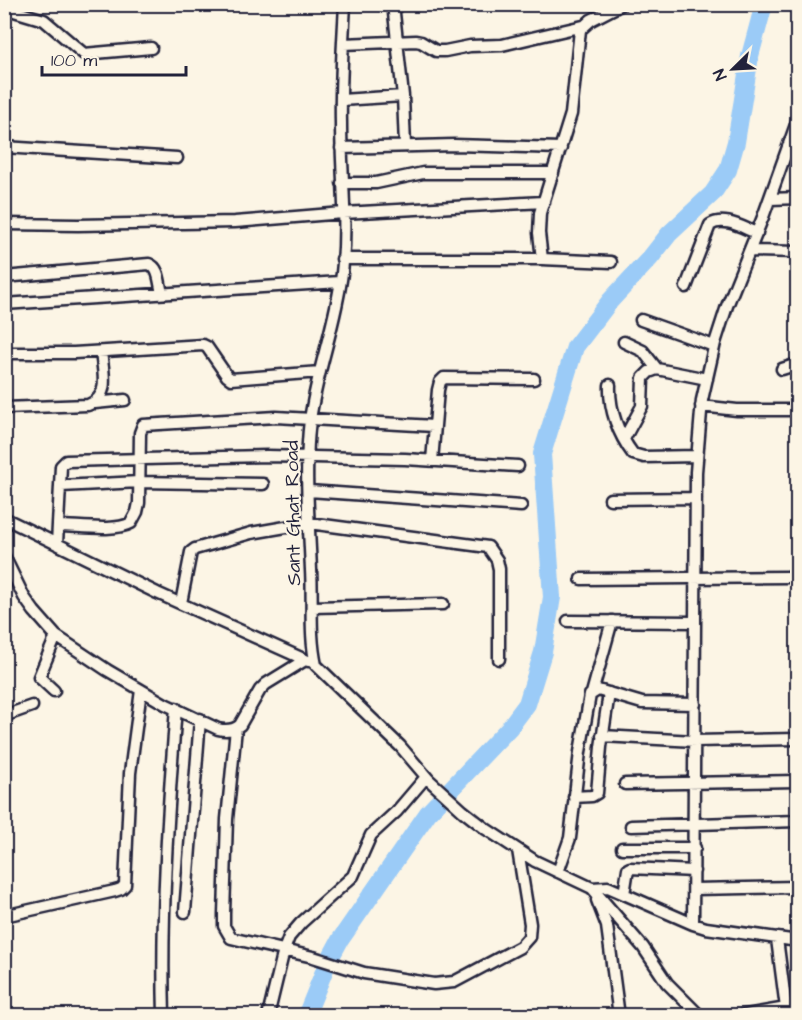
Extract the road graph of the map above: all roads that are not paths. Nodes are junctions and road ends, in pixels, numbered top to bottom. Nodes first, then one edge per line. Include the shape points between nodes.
1 (23, 4) edge
2 (345, 4) edge
3 (393, 4) edge
4 (622, 4) edge
5 (7, 8) edge
6 (583, 26) junction
7 (398, 42) junction
8 (343, 44) junction
9 (151, 48) dead end
10 (404, 96) junction
11 (341, 100) junction
12 (798, 119) edge
13 (794, 140) edge
14 (405, 146) junction
15 (4, 147) edge
16 (341, 148) junction
17 (561, 148) junction
18 (177, 158) dead end
19 (553, 173) junction
20 (342, 183) junction
21 (798, 198) edge
22 (770, 199) junction
23 (544, 202) junction
24 (343, 213) junction
25 (4, 224) edge
26 (757, 233) junction
27 (750, 251) junction
28 (798, 252) edge
29 (342, 259) junction
30 (542, 259) junction
31 (611, 262) dead end
32 (4, 277) edge
33 (340, 282) junction
34 (686, 287) dead end
35 (162, 293) junction
36 (4, 304) edge
37 (641, 320) dead end
38 (624, 342) dead end
39 (714, 346) junction
40 (101, 352) junction
41 (4, 354) edge
42 (798, 364) edge
43 (657, 369) junction
44 (783, 369) dead end
45 (320, 372) junction
46 (534, 379) dead end
47 (707, 379) junction
48 (610, 385) dead end
49 (126, 400) dead end
50 (95, 403) junction
51 (701, 405) junction
52 (4, 408) edge
53 (792, 410) dead end
54 (310, 420) junction
55 (434, 426) junction
56 (624, 439) junction
57 (697, 456) junction
58 (308, 457) junction
59 (139, 460) junction
60 (432, 461) junction
61 (518, 466) dead end
62 (139, 482) junction
63 (263, 484) dead end
64 (61, 486) junction
65 (309, 491) junction
66 (696, 498) junction
67 (609, 499) dead end
68 (521, 506) dead end
69 (4, 518) edge
70 (309, 523) junction
71 (58, 526) junction
72 (57, 544) junction
73 (4, 556) edge
74 (790, 577) dead end
75 (581, 579) dead end
76 (695, 579) junction
77 (181, 603) junction
78 (443, 604) dead end
79 (312, 607) junction
80 (568, 621) dead end
81 (612, 621) junction
82 (695, 622) junction
83 (56, 636) junction
84 (499, 659) dead end
85 (305, 660) junction
86 (316, 665) junction
87 (141, 690) junction
88 (54, 691) dead end
89 (592, 693) junction
90 (609, 693) junction
91 (695, 704) junction
92 (32, 706) dead end
93 (176, 708) junction
94 (4, 716) edge
95 (200, 719) junction
96 (236, 728) junction
97 (602, 736) junction
98 (798, 739) edge
99 (695, 741) junction
100 (428, 778) junction
101 (798, 781) edge
102 (695, 783) junction
103 (625, 784) dead end
104 (574, 797) junction
105 (798, 821) edge
106 (695, 825) junction
107 (631, 826) dead end
108 (622, 848) dead end
109 (694, 848) junction
110 (518, 850) junction
111 (694, 871) junction
112 (558, 872) junction
113 (798, 887) edge
114 (592, 888) junction
115 (694, 889) junction
116 (624, 894) junction
117 (185, 912) dead end
118 (4, 916) edge
119 (693, 924) junction
120 (777, 939) junction
121 (798, 941) edge
122 (284, 950) junction
123 (798, 1006) edge
124 (786, 1008) junction
125 (700, 1015) edge
126 (164, 1016) edge
127 (268, 1016) edge
128 (619, 1016) edge
129 (740, 1016) edge

1 - 5 street
2 - 8 street, Sant Ghat Road
3 - 7 street
4 - 6 street
5 - 9 street via 44,20 84,54
6 - 7 street via 502,45 445,51 436,51 421,42
6 - 17 street via 578,37 571,114
7 - 8 street
7 - 10 street
8 - 11 street, Sant Ghat Road
10 - 11 street
10 - 14 street
11 - 16 street, Sant Ghat Road
12 - 13 street
13 - 22 street
14 - 16 street
14 - 17 street
15 - 18 street
16 - 20 street, Sant Ghat Road
17 - 19 street
19 - 20 street via 423,173 376,183
19 - 23 street
20 - 24 street, Sant Ghat Road
21 - 22 street
22 - 26 street
23 - 24 street
23 - 30 street via 539,224
24 - 25 street via 235,222
24 - 29 street, Sant Ghat Road
26 - 27 street
26 - 34 street via 725,221 710,225
27 - 28 street
27 - 39 street
29 - 30 street
29 - 33 street, Sant Ghat Road
30 - 31 street
32 - 35 street via 149,264 157,271
33 - 35 street
33 - 45 street, Sant Ghat Road
35 - 36 street
37 - 39 street
38 - 43 street via 643,351
39 - 47 street
40 - 41 street
40 - 45 street via 203,345 231,379
40 - 50 street via 104,387
42 - 44 street
43 - 47 street
43 - 56 street via 643,378 642,406
45 - 54 street, Sant Ghat Road
46 - 55 street via 444,378 438,390
47 - 51 street
48 - 56 street via 612,413
49 - 50 street
50 - 52 street
51 - 53 street via 737,410
51 - 57 street
54 - 55 street
54 - 58 street, Sant Ghat Road
54 - 59 street via 276,417 143,425
55 - 60 street
56 - 57 street via 637,456
57 - 66 street
58 - 59 street
58 - 60 street
58 - 65 street, Sant Ghat Road
59 - 62 street
59 - 64 street via 66,461 61,466
60 - 61 street
62 - 63 street
62 - 64 street
62 - 71 street via 137,512 131,524
64 - 71 street
65 - 68 street
65 - 70 street, Sant Ghat Road
66 - 67 street
66 - 76 street
69 - 72 street
70 - 77 street via 251,533 195,549 189,557
70 - 79 street, Sant Ghat Road
70 - 84 street via 488,548 499,569
71 - 72 street
72 - 77 street
73 - 83 street via 24,597
74 - 76 street
75 - 76 street
76 - 82 street
77 - 85 street
78 - 79 street
79 - 86 street, Sant Ghat Road
80 - 81 street
81 - 82 street
81 - 89 street
82 - 91 street
83 - 87 street
83 - 88 street via 39,677
85 - 86 street
85 - 96 street via 266,684
86 - 100 street
87 - 93 street
87 - 118 street via 130,773 125,885 115,891
89 - 90 street
89 - 104 street
90 - 91 street via 642,703
90 - 97 street
91 - 99 street
92 - 94 street
93 - 95 street
93 - 126 street via 164,889
95 - 96 street via 218,729
95 - 117 street
96 - 122 street via 226,819 224,926 237,941
97 - 99 street
97 - 104 street via 597,793
98 - 99 street
99 - 102 street
100 - 110 street via 463,811
100 - 122 street via 371,835 352,876 301,923
101 - 102 street
102 - 103 street
102 - 106 street
104 - 112 street via 570,838
105 - 106 street
106 - 107 street
106 - 109 street
108 - 109 street
109 - 111 street
110 - 112 street
110 - 122 street via 529,937 520,947 454,982 434,984 364,973
111 - 115 street
111 - 116 street via 630,868
112 - 114 street
113 - 115 street
114 - 116 street via 608,887
114 - 125 street via 643,947 667,982
114 - 128 street via 607,926
115 - 119 street
116 - 119 street
119 - 120 street
120 - 121 street
120 - 124 street
122 - 127 street
123 - 124 street
124 - 129 street

